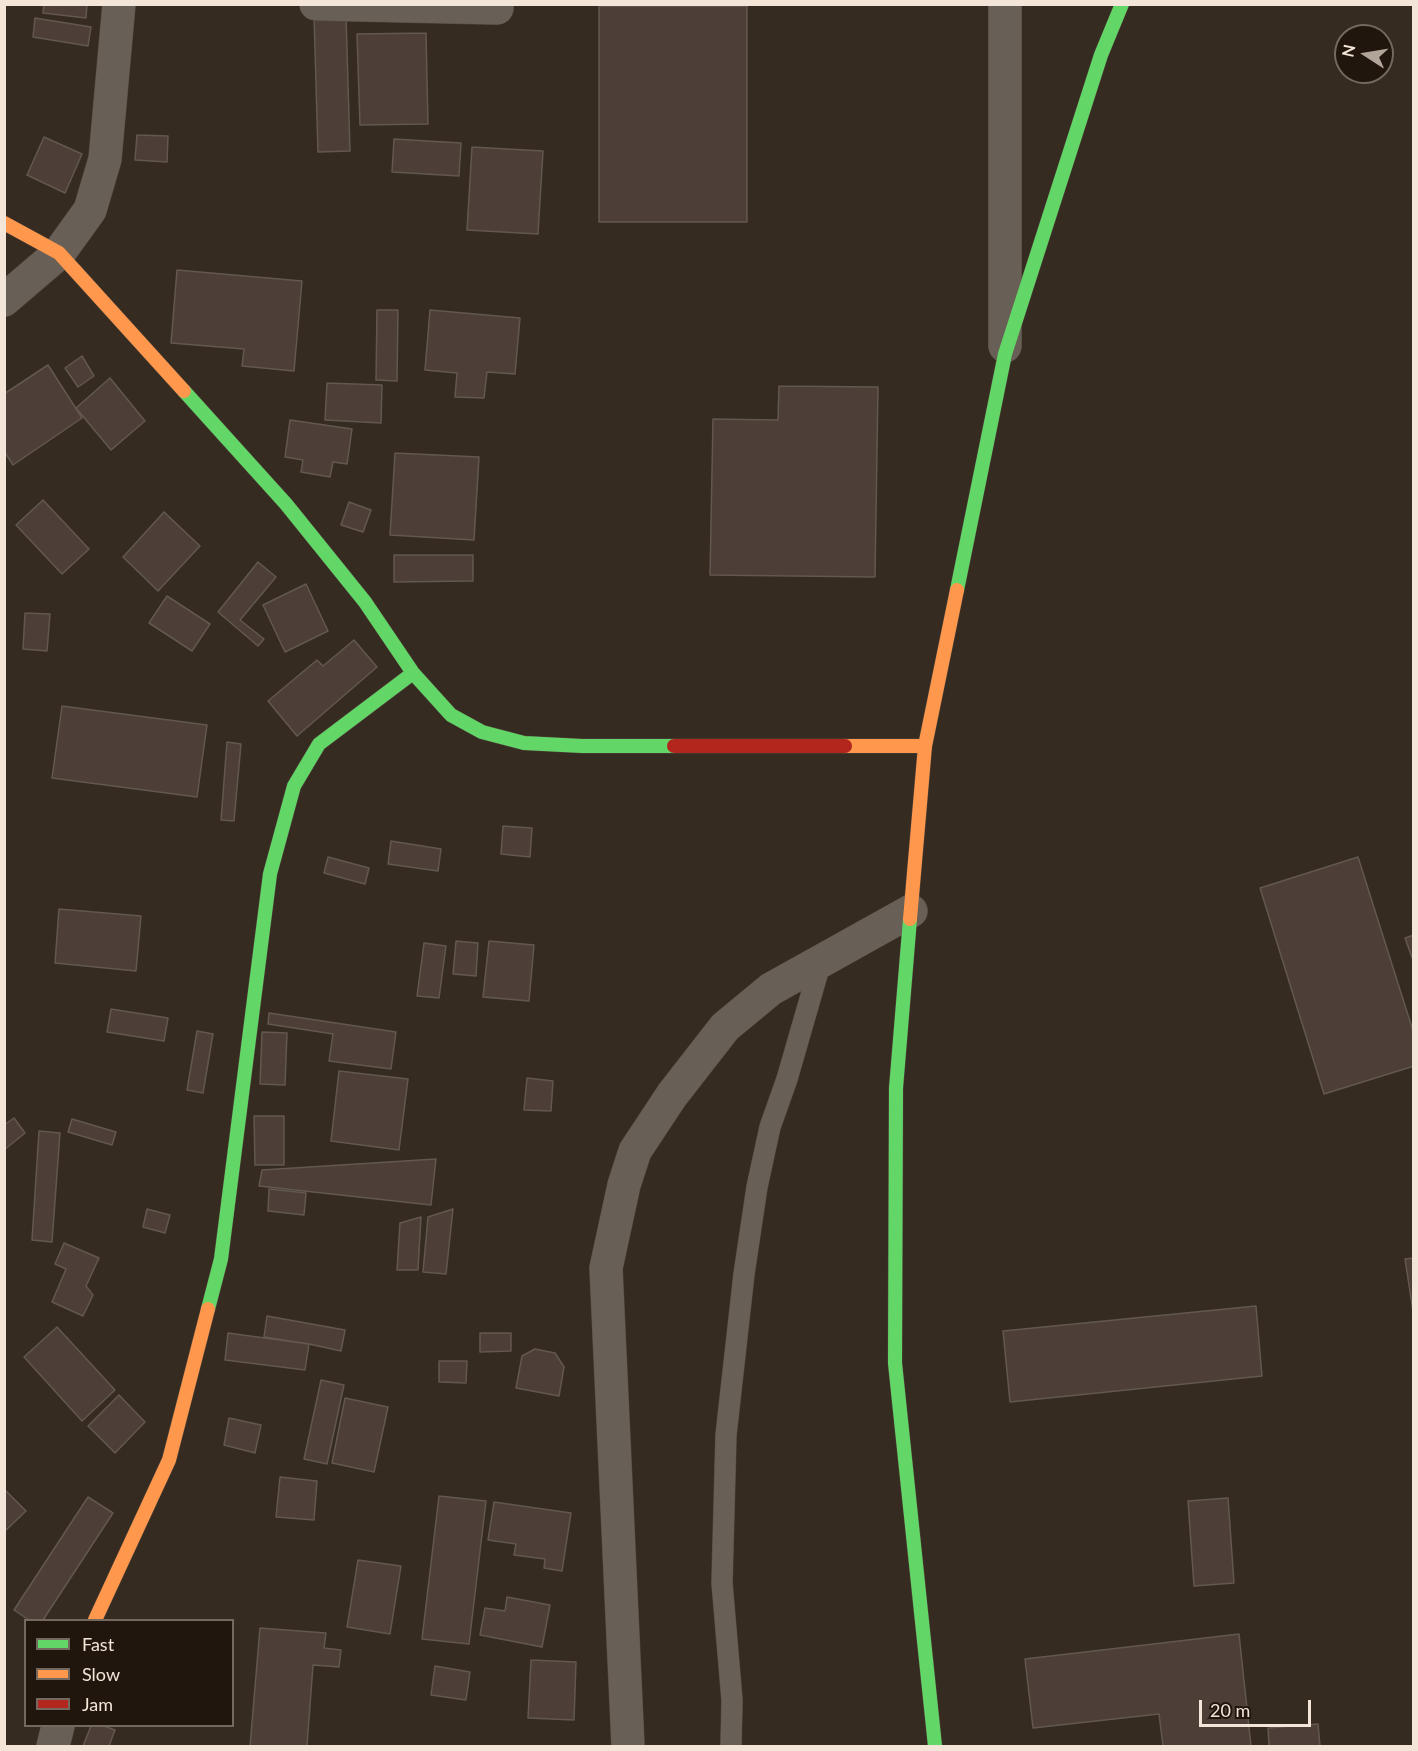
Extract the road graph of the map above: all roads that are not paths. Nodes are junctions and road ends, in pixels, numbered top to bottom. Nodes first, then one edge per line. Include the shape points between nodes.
1 (119, 4) edge
2 (316, 4) edge
3 (1005, 4) edge
4 (1122, 4) edge
5 (497, 8) dead end
6 (4, 223) edge
7 (59, 254) junction
8 (4, 300) edge
9 (1005, 354) junction
10 (413, 673) junction
11 (925, 746) junction
12 (911, 911) junction
13 (821, 961) junction
14 (95, 1619) edge
15 (58, 1727) edge
16 (53, 1746) edge
17 (628, 1746) edge
18 (731, 1746) edge
19 (935, 1746) edge

1 - 7 street via 105,159 90,210
2 - 5 street
3 - 9 street
4 - 9 main road via 1101,55
6 - 7 main road
7 - 8 street
7 - 10 main road via 286,504 365,602
9 - 11 main road
10 - 11 main road via 451,715 482,732 525,743
10 - 14 main road via 319,744 294,786 270,874 221,1259 169,1460
11 - 12 main road
12 - 13 street
12 - 19 main road via 896,1088 895,1363
13 - 17 street via 771,989 725,1027 635,1151 624,1185 606,1268
13 - 18 lane via 770,1127 743,1285 726,1435 722,1583 732,1700
15 - 16 street

